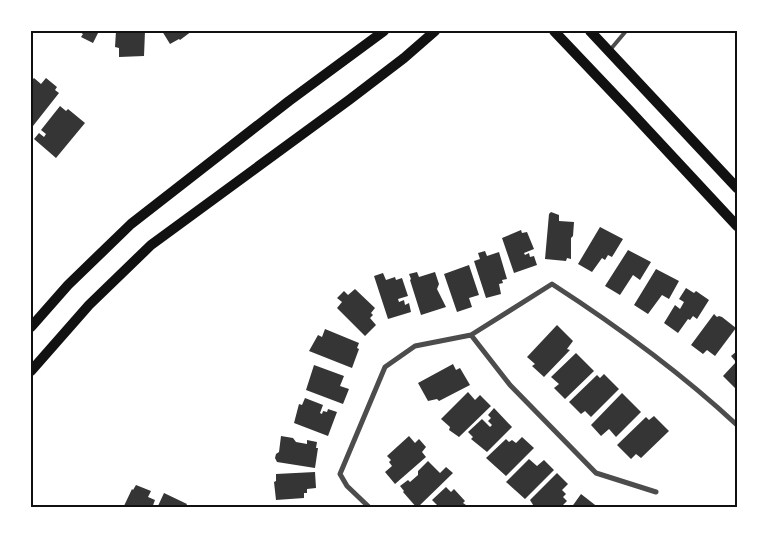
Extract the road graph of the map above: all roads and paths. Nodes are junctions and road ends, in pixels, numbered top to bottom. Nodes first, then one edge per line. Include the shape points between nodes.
1 (384, 31) edge
2 (435, 31) edge
3 (554, 31) edge
4 (590, 31) edge
5 (626, 31) edge
6 (609, 52) junction
7 (737, 188) edge
8 (737, 226) edge
9 (31, 327) edge
10 (471, 335) junction
11 (31, 371) edge
12 (737, 425) edge
13 (656, 492) dead end
14 (370, 508) edge

1 - 9 main road via 131,224 68,285
2 - 11 main road via 396,64 152,245 89,305
3 - 8 main road
4 - 6 main road
5 - 6 lane
6 - 7 main road
10 - 12 street via 552,284 632,338
10 - 13 street via 510,385 596,473
10 - 14 street via 415,346 386,367 340,474 347,486

